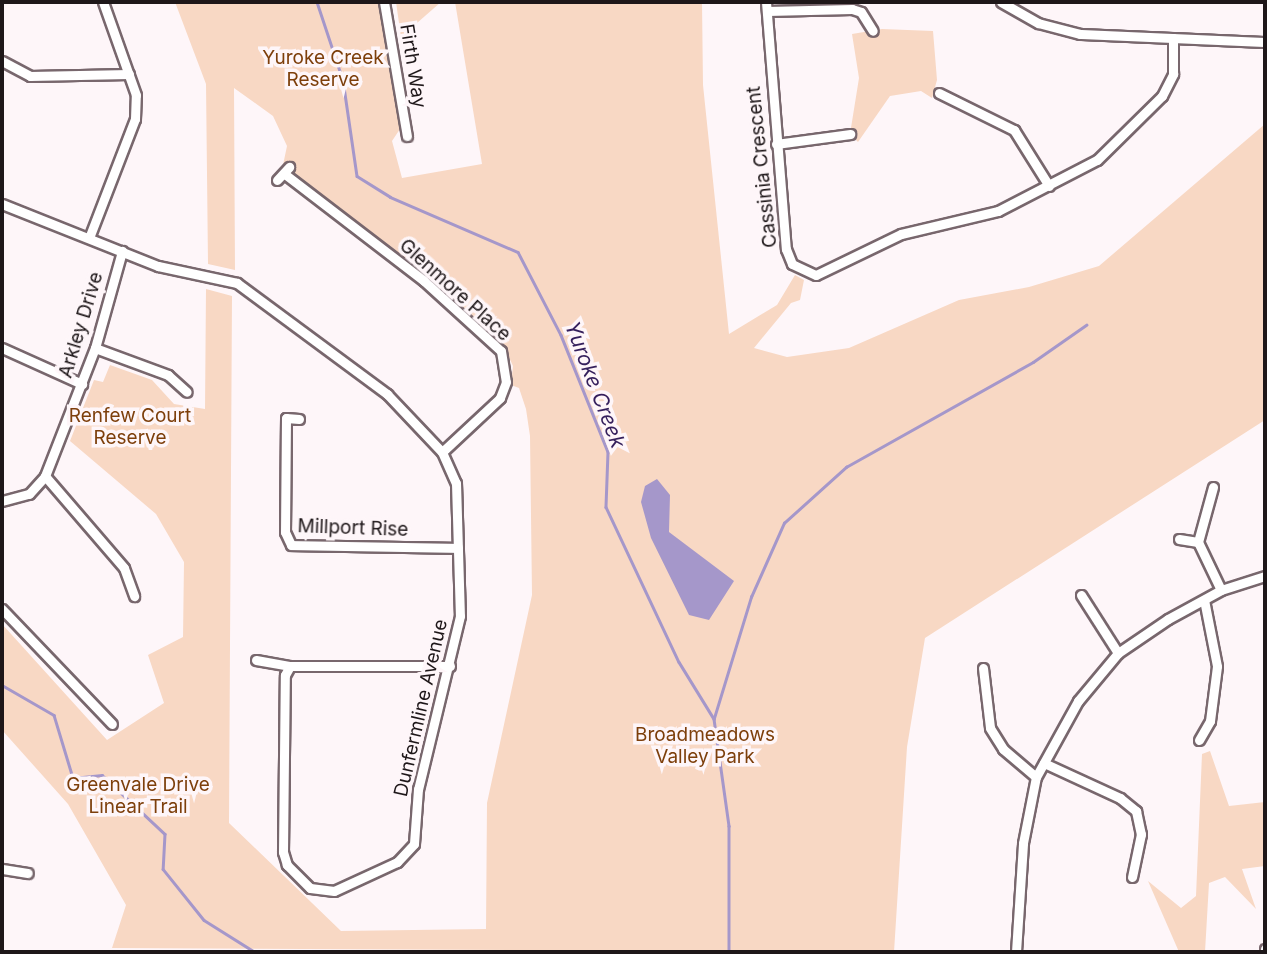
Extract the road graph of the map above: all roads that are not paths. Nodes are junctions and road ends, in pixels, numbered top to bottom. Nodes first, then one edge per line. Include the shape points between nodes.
1 (103, 2) edge
2 (384, 2) edge
3 (1001, 2) edge
4 (766, 6) edge
5 (873, 31) dead end
6 (1173, 38) junction
7 (1265, 42) edge
8 (2, 61) edge
9 (129, 74) junction
10 (939, 93) dead end
11 (850, 134) dead end
12 (407, 136) dead end
13 (776, 144) junction
14 (284, 174) dead end
15 (1049, 186) junction
16 (2, 204) edge
17 (89, 238) junction
18 (122, 251) junction
19 (2, 348) edge
20 (95, 348) junction
21 (82, 384) junction
22 (187, 392) dead end
23 (299, 419) dead end
24 (442, 452) junction
25 (45, 476) junction
26 (1213, 487) dead end
27 (2, 501) edge
28 (1179, 539) dead end
29 (1198, 542) junction
30 (458, 548) junction
31 (1265, 576) edge
32 (1221, 590) junction
33 (1081, 595) dead end
34 (134, 596) dead end
35 (1204, 600) junction
36 (2, 609) edge
37 (1118, 653) junction
38 (256, 660) dead end
39 (290, 666) junction
40 (450, 666) junction
41 (983, 668) dead end
42 (112, 724) dead end
43 (1199, 740) dead end
44 (1044, 763) junction
45 (1036, 777) junction
46 (2, 869) edge
47 (28, 873) dead end
48 (1132, 877) dead end
49 (1016, 952) edge

1 - 9 street
2 - 12 street, Firth Way
3 - 6 street via 1038,23 1080,34
4 - 5 street via 852,9 861,12
4 - 13 street, Cassinia Crescent
6 - 7 street
6 - 15 street, Cassinia Crescent via 1173,74 1162,96 1097,160
8 - 9 street via 30,76
9 - 17 street via 136,95 130,145
10 - 15 street via 1014,130
11 - 13 street
13 - 15 street, Cassinia Crescent via 786,249 792,264 816,275 901,234 998,211
14 - 24 street, Glenmore Place via 424,281 501,351 506,383 500,398
16 - 17 street, Dunfermline Avenue
17 - 18 street, Dunfermline Avenue
18 - 20 street, Arkley Drive
18 - 24 street, Dunfermline Avenue via 158,266 237,283 387,394
19 - 21 street
20 - 21 street, Arkley Drive
20 - 22 street via 168,375
21 - 25 street, Arkley Drive
23 - 30 street, Millport Rise via 283,417 285,531 291,545
24 - 30 street, Dunfermline Avenue via 456,483
25 - 27 street via 29,494
25 - 34 street via 124,568
26 - 29 street
28 - 29 street
29 - 32 street
30 - 40 street, Dunfermline Avenue via 460,616
31 - 32 street
32 - 35 street
33 - 37 street
35 - 37 street
35 - 43 street via 1217,666 1210,720
36 - 42 street
37 - 44 street via 1078,701
38 - 39 street
39 - 40 street
39 - 40 street, Dunfermline Avenue via 285,675 283,852 287,865 322,892 397,862 414,844 418,789
41 - 45 street via 990,728 1003,749
44 - 45 street
44 - 48 street via 1120,797 1136,811 1141,834
45 - 49 street via 1023,843
46 - 47 street

